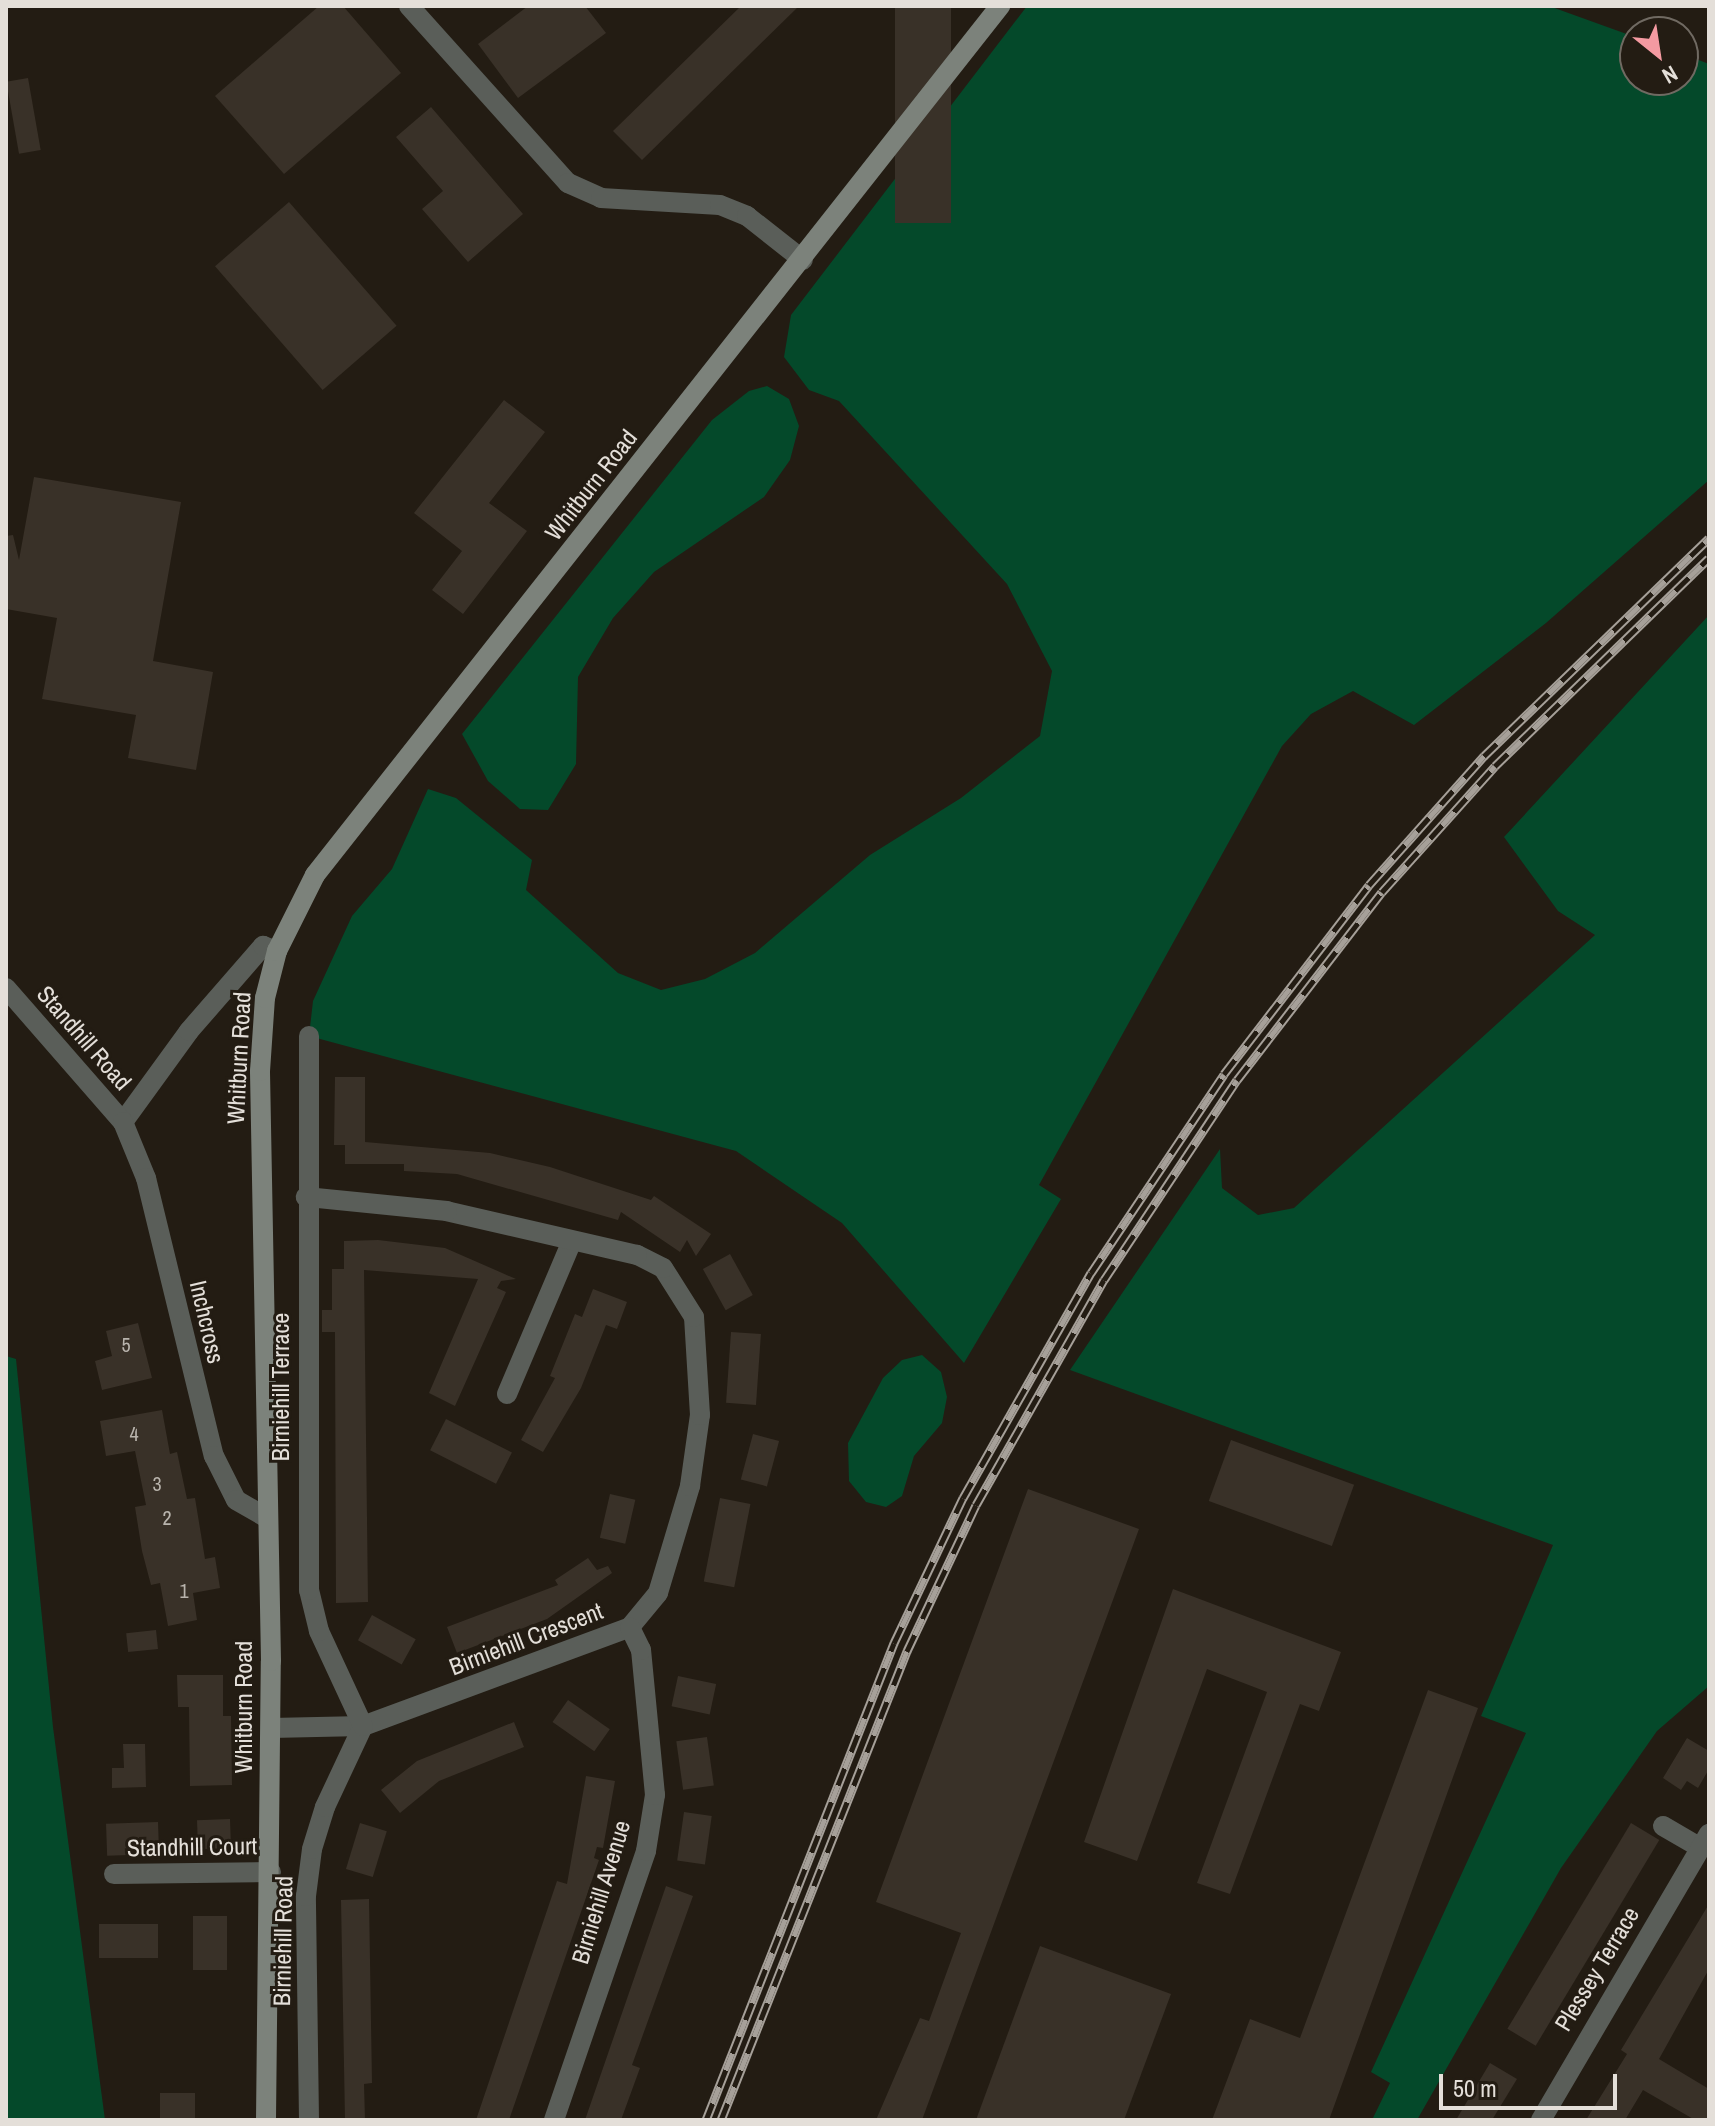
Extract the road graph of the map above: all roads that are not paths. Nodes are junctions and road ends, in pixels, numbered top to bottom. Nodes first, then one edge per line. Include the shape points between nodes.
1 (409, 6) edge
2 (1000, 6) edge
3 (803, 260) junction
4 (277, 951) junction
5 (6, 988) edge
6 (309, 1036) dead end
7 (123, 1122) junction
8 (306, 1197) junction
9 (572, 1241) junction
10 (507, 1394) dead end
11 (265, 1517) junction
12 (630, 1627) junction
13 (363, 1726) junction
14 (271, 1728) junction
15 (1663, 1826) dead end
16 (1705, 1841) edge
17 (271, 1872) junction
18 (114, 1874) dead end
19 (266, 2120) edge
20 (309, 2120) edge
21 (554, 2120) edge
22 (1541, 2120) edge

1 - 3 street via 568,183 601,198 720,205 747,216
2 - 3 main road, Whitburn Road
3 - 4 main road, Whitburn Road via 315,875
4 - 7 street via 263,946 189,1031
4 - 11 main road, Whitburn Road via 265,998 260,1071
5 - 7 street, Standhill Road
6 - 8 street, Birniehill Terrace
7 - 11 street, Inchcross via 146,1178 214,1456 236,1500
8 - 9 street, Birniehill Crescent via 447,1211
8 - 13 street, Birniehill Terrace via 309,1590 319,1631
9 - 10 street
9 - 12 street, Birniehill Crescent via 637,1255 663,1268 694,1317 700,1415 690,1486 658,1593
11 - 14 main road, Whitburn Road
12 - 13 street, Birniehill Crescent
12 - 21 street, Birniehill Avenue via 641,1650 653,1809 646,1851
13 - 14 street, Birniehill Crescent
13 - 20 street, Birniehill Road via 325,1807 310,1865
14 - 17 main road, Whitburn Road
15 - 16 street, Plessey Terrace
16 - 22 street, Plessey Terrace
17 - 18 street, Standhill Court
17 - 19 main road, Whitburn Road

